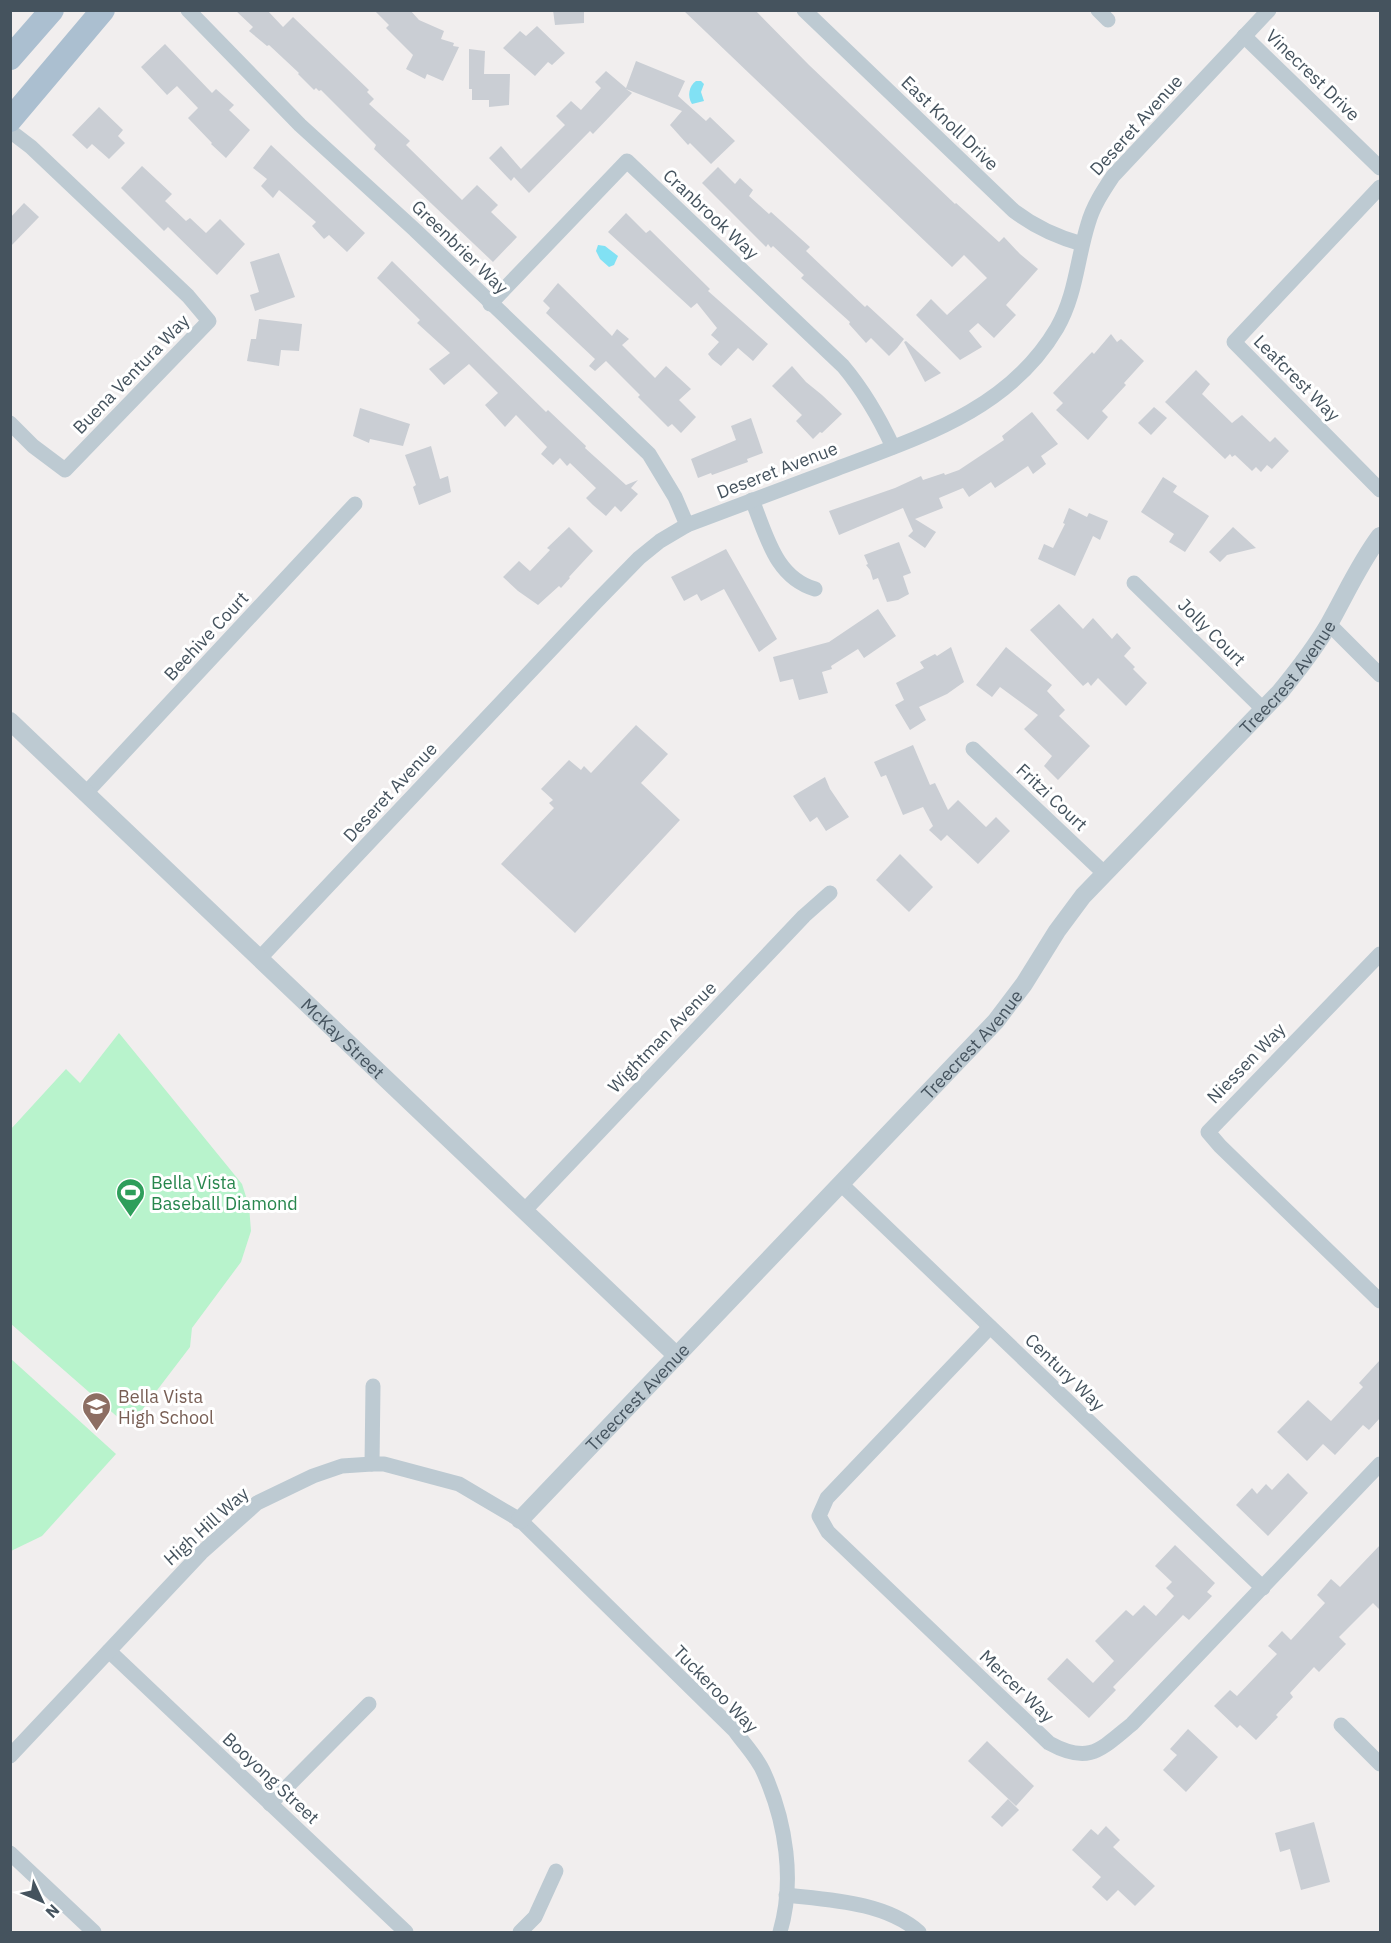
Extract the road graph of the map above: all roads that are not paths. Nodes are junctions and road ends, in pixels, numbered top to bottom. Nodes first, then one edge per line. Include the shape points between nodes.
1 (52, 10) edge
2 (103, 10) edge
3 (188, 10) edge
4 (804, 10) edge
5 (1269, 10) edge
6 (1244, 36) junction
7 (10, 58) edge
8 (10, 120) edge
9 (10, 131) edge
10 (1380, 168) edge
11 (1380, 187) edge
12 (1082, 244) junction
13 (490, 304) junction
14 (10, 423) edge
15 (893, 447) junction
16 (1380, 490) edge
17 (752, 500) junction
18 (355, 504) dead end
19 (687, 525) junction
20 (1380, 536) edge
21 (1134, 583) dead end
22 (815, 589) dead end
23 (1329, 624) junction
24 (1380, 675) edge
25 (1263, 709) junction
26 (10, 721) edge
27 (973, 749) dead end
28 (85, 794) junction
29 (1104, 873) junction
30 (830, 893) dead end
31 (1380, 954) edge
32 (260, 959) junction
33 (841, 1184) junction
34 (524, 1211) junction
35 (1380, 1301) edge
36 (990, 1327) junction
37 (677, 1356) junction
38 (373, 1386) dead end
39 (372, 1464) junction
40 (1380, 1464) edge
41 (520, 1520) junction
42 (1263, 1588) junction
43 (109, 1651) junction
44 (369, 1704) dead end
45 (1341, 1725) dead end
46 (10, 1756) edge
47 (1380, 1764) edge
48 (270, 1804) junction
49 (10, 1853) edge
50 (556, 1871) dead end
51 (786, 1895) junction
52 (94, 1932) edge
53 (406, 1932) edge
54 (520, 1932) edge
55 (780, 1932) edge
56 (920, 1932) edge

1 - 7 main road
2 - 8 main road
3 - 13 street, Greenbrier Way via 300,125
4 - 12 street, East Knoll Drive via 1014,211 1038,228
5 - 6 street, Deseret Avenue
6 - 10 street, Vinecrest Drive
6 - 12 street, Deseret Avenue via 1113,176 1092,210
9 - 14 street, Buena Ventura Way via 188,296 209,321 65,470
11 - 16 street, Leafcrest Way via 1234,342
12 - 15 street, Deseret Avenue via 1076,281 1058,327 1022,373 951,424
13 - 15 street, Cranbrook Way via 627,161 843,366 879,417
13 - 19 street, Greenbrier Way via 649,454
15 - 17 street, Deseret Avenue
17 - 19 street, Deseret Avenue
17 - 22 street via 783,569 798,582
18 - 28 street, Beehive Court
19 - 32 street, Deseret Avenue via 639,558
20 - 23 street, Treecrest Avenue
21 - 25 street, Jolly Court
23 - 24 street
23 - 25 street, Treecrest Avenue via 1305,662
25 - 29 street, Treecrest Avenue
26 - 28 street, McKay Street
27 - 29 street, Fritzi Court
28 - 32 street, McKay Street
29 - 33 street, Treecrest Avenue via 1057,931 1006,1009
30 - 34 street, Wightman Avenue
31 - 35 street, Niessen Way via 1208,1132
32 - 34 street, McKay Street
33 - 36 street, Century Way
33 - 37 street, Treecrest Avenue
34 - 37 street, McKay Street
36 - 42 street, Century Way
36 - 42 street, Mercer Way via 826,1498 819,1516 828,1532 921,1621 1049,1743 1066,1752 1083,1754 1102,1748 1132,1724
37 - 41 street, Treecrest Avenue
38 - 39 street
39 - 41 street, High Hill Way via 459,1484
39 - 43 street, High Hill Way via 342,1466 257,1503 201,1553
40 - 42 street, Mercer Way
41 - 51 street, Tuckeroo Way via 735,1731 764,1772 782,1828 789,1878
43 - 46 street, High Hill Way
43 - 48 street, Booyong Street
44 - 48 street
45 - 47 street
48 - 53 street, Booyong Street
49 - 52 street
50 - 54 street via 535,1917
51 - 55 street, Tuckeroo Way
51 - 56 street via 843,1902 882,1912

